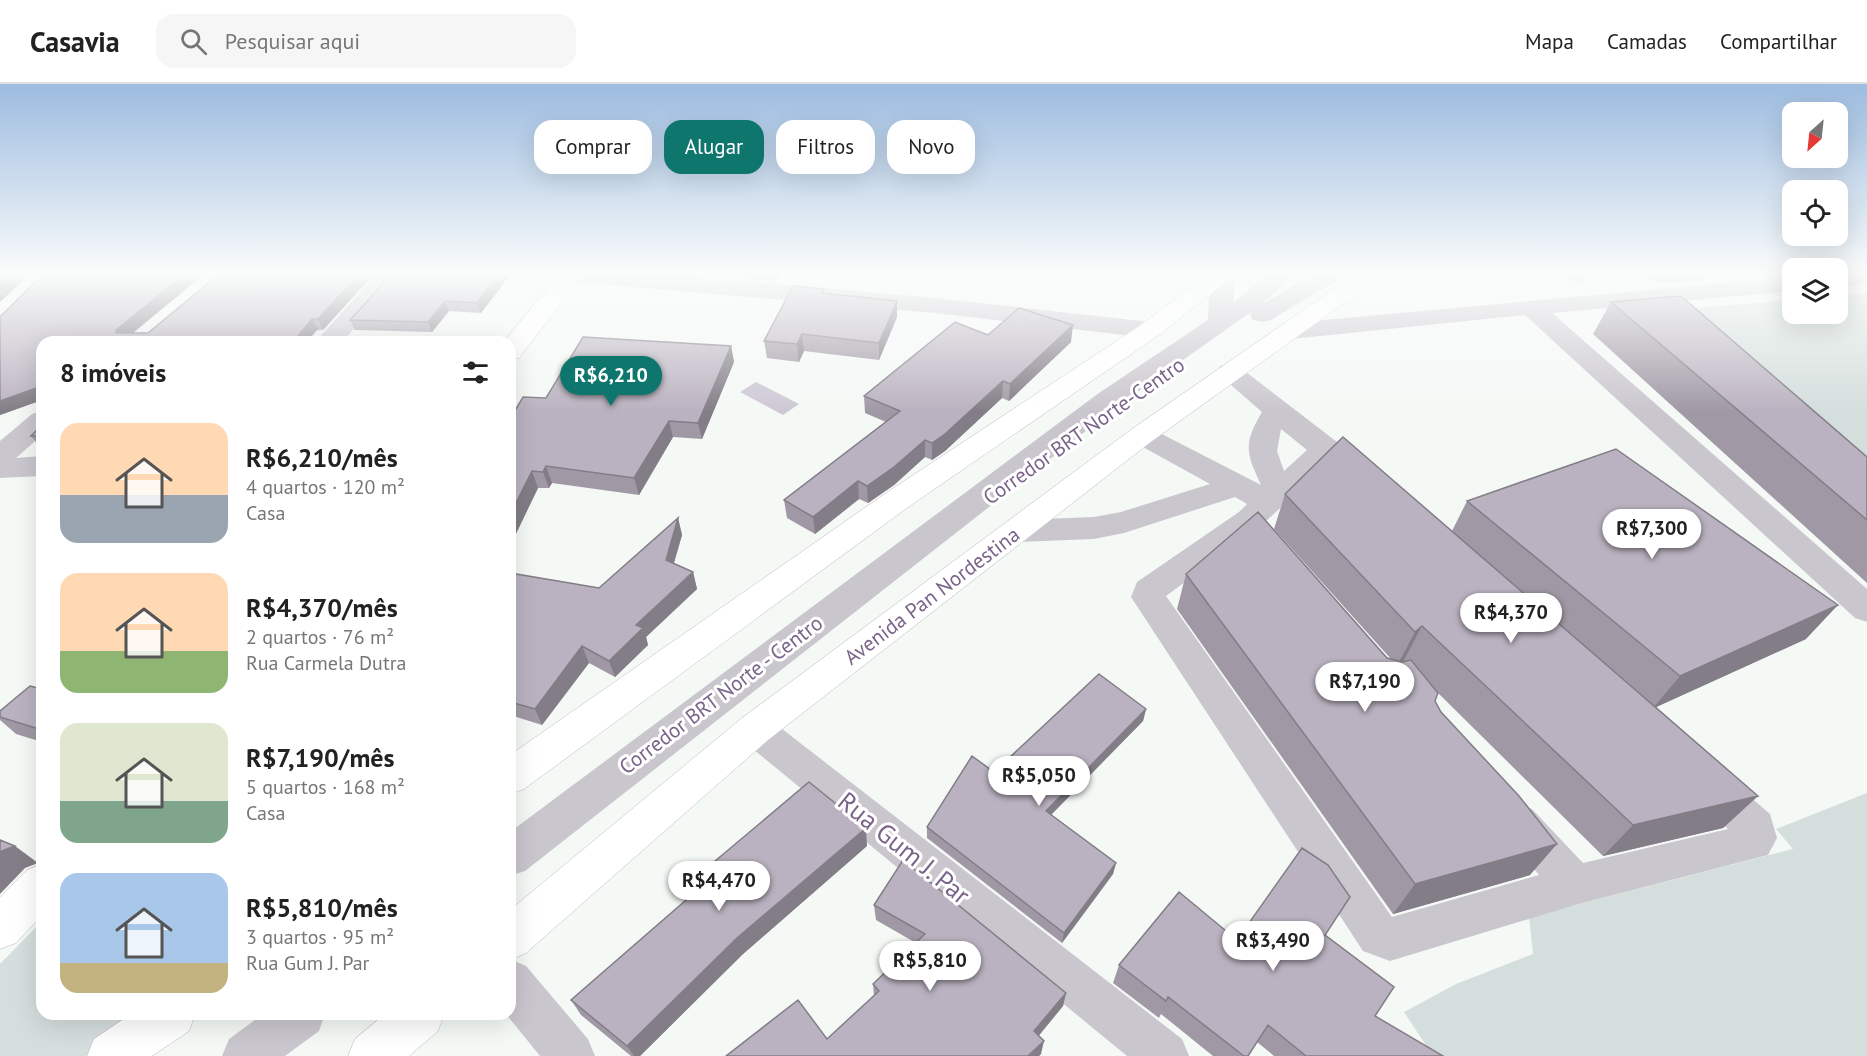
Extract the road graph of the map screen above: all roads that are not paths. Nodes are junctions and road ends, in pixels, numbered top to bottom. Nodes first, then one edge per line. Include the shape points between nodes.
1 (348, 320) edge
2 (535, 320) edge
3 (1077, 320) edge
4 (1162, 320) edge
5 (1253, 320) edge
6 (1306, 320) edge
7 (1397, 320) edge
8 (1546, 320) edge
9 (1221, 322) edge
10 (1150, 330) junction
11 (1291, 331) junction
12 (334, 336) edge
13 (516, 345) edge
14 (1228, 372) junction
15 (1277, 410) junction
16 (36, 425) edge
17 (1142, 435) junction
18 (1327, 449) junction
19 (0, 456) edge
20 (36, 466) edge
21 (0, 468) edge
22 (1381, 497) edge
23 (1258, 500) junction
24 (1018, 531) junction
25 (934, 534) junction
26 (1300, 583) edge
27 (1867, 609) edge
28 (755, 729) junction
29 (1678, 758) edge
30 (516, 773) edge
31 (1497, 800) edge
32 (516, 853) edge
33 (1575, 885) junction
34 (36, 890) edge
35 (0, 928) edge
36 (516, 933) edge
37 (516, 989) edge
38 (163, 1020) edge
39 (294, 1020) edge
40 (414, 1020) edge
41 (111, 1056) edge
42 (246, 1056) edge
43 (372, 1056) edge
44 (571, 1056) edge
45 (1165, 1056) edge

1 - 12 street
2 - 13 main road
3 - 10 street
4 - 10 main road
5 - 25 street, Corredor BRT Norte-Centro via 1186,360
6 - 11 main road, Avenida Pan Nordestina
7 - 11 street
8 - 27 street
9 - 25 street via 1109,399
10 - 30 main road via 900,498
11 - 14 main road, Avenida Pan Nordestina
14 - 15 street
14 - 17 main road, Avenida Pan Nordestina
15 - 18 street
15 - 23 street via 1262,435
16 - 19 street
17 - 23 street
17 - 24 main road, Avenida Pan Nordestina
18 - 22 street
18 - 23 street
20 - 21 street
23 - 24 street via 1094,528
23 - 26 street
23 - 33 street via 1149,591 1148,597 1379,936 1390,939
24 - 28 main road, Avenida Pan Nordestina
25 - 32 street, Corredor BRT Norte - Centro
28 - 36 main road, Avenida Pan Nordestina
28 - 45 street, Rua Gum J. Par
29 - 33 street via 1750,822 1757,833 1753,842
31 - 33 street
34 - 35 main road
37 - 44 street
38 - 41 main road
39 - 42 street
40 - 43 main road

